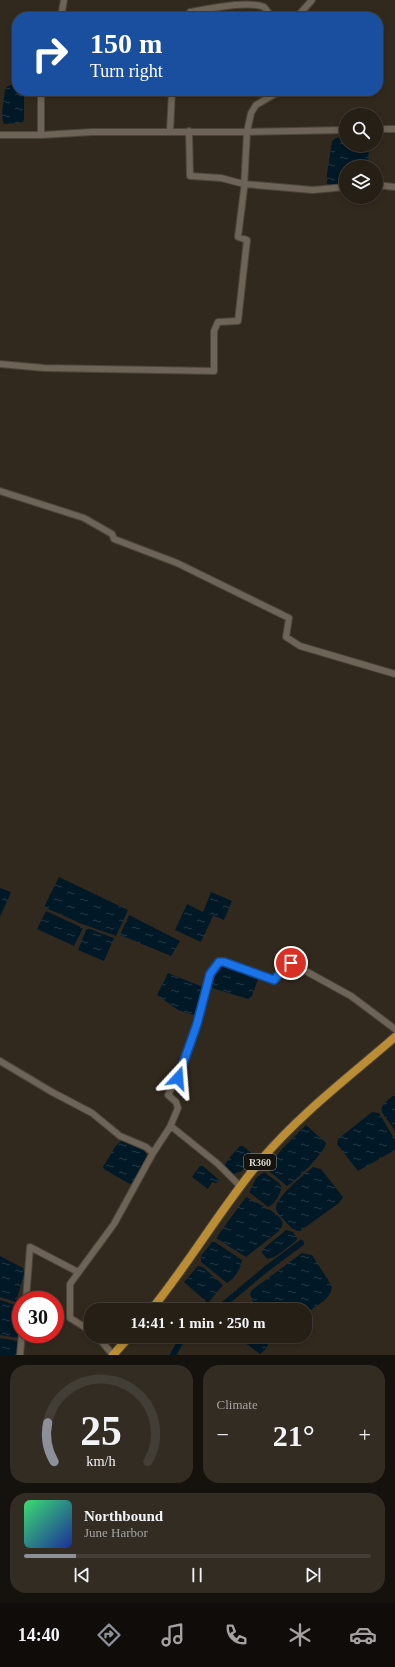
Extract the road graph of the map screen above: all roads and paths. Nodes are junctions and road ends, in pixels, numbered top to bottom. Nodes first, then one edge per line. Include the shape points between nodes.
1 (64, 0) edge
2 (312, 0) edge
3 (62, 12) edge
4 (190, 12) edge
5 (268, 12) edge
6 (301, 12) edge
7 (40, 96) edge
8 (172, 96) edge
9 (271, 96) edge
10 (383, 129) edge
11 (395, 129) edge
12 (339, 130) edge
13 (170, 131) junction
14 (189, 131) junction
15 (247, 132) junction
16 (0, 135) edge
17 (41, 135) junction
18 (244, 184) junction
19 (383, 186) edge
20 (395, 187) edge
21 (339, 188) edge
22 (0, 364) edge
23 (0, 491) edge
24 (395, 674) edge
25 (395, 1029) edge
26 (395, 1037) edge
27 (0, 1061) edge
28 (170, 1126) junction
29 (153, 1153) junction
30 (240, 1186) junction
31 (78, 1272) junction
32 (27, 1291) edge
33 (156, 1303) edge
34 (84, 1327) edge
35 (21, 1343) edge
36 (103, 1343) edge
37 (124, 1343) edge
38 (20, 1355) edge
39 (113, 1355) edge

1 - 3 street
2 - 6 street
4 - 5 street via 242,3 253,3
7 - 17 street
8 - 13 street
9 - 15 street via 256,105 251,113
10 - 11 street
12 - 15 street
13 - 14 street
13 - 17 street
14 - 15 street
14 - 18 street via 190,176 221,178
15 - 18 street
16 - 17 street
18 - 21 street via 313,190
18 - 22 street via 238,237 247,240 238,321 218,322 214,331 214,371 44,368
19 - 20 street
23 - 24 street via 84,518 112,534 114,539 177,563 289,618 286,637 300,646
25 - 28 street via 351,996 291,963 284,965 274,980 219,962 210,974 197,1024 178,1078 168,1095 176,1102 178,1108
26 - 30 main road, R360 via 303,1117 271,1149
27 - 29 street via 92,1113 120,1136 146,1147
28 - 29 street
28 - 30 street via 218,1164
29 - 31 street via 114,1224
30 - 33 main road, R360
31 - 32 street via 30,1247
31 - 34 street via 70,1284 70,1318
35 - 38 street
36 - 39 street
37 - 39 main road

